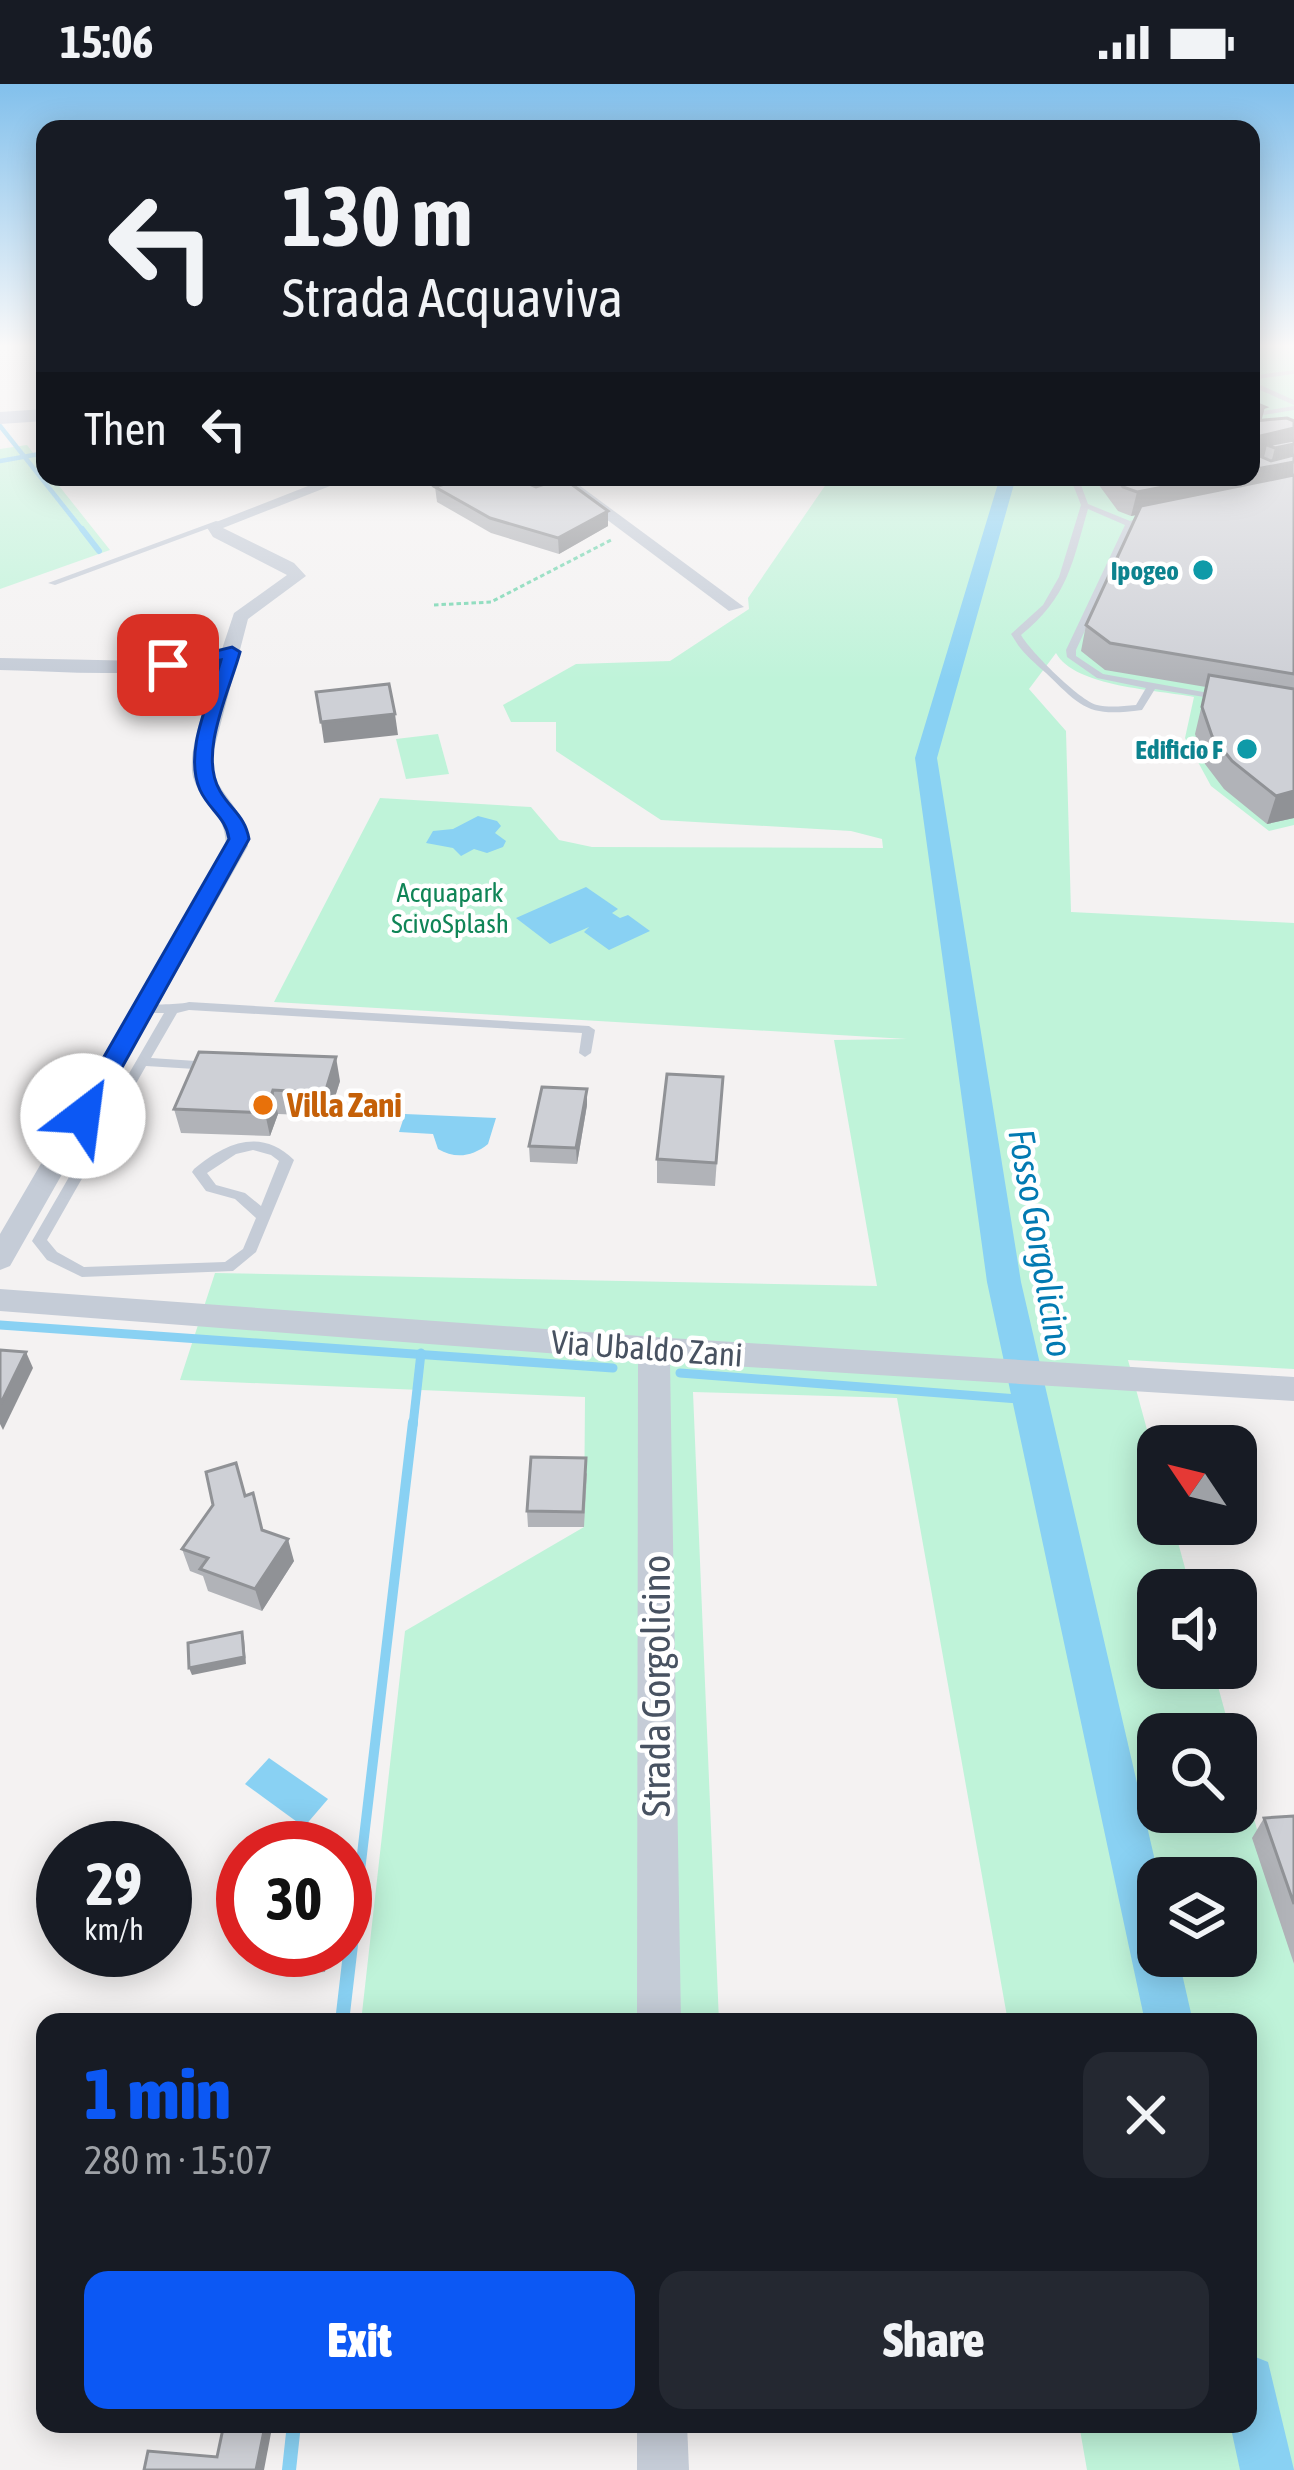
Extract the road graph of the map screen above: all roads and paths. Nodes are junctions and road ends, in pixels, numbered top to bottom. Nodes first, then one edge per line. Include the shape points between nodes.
1 (320, 486) edge
2 (570, 486) edge
3 (1077, 486) edge
4 (1084, 505) junction
5 (1156, 516) edge
6 (219, 523) junction
7 (1130, 524) junction
8 (630, 530) junction
9 (52, 583) dead end
10 (434, 605) dead end
11 (735, 608) dead end
12 (232, 652) junction
13 (0, 664) edge
14 (1152, 686) junction
15 (1235, 700) edge
16 (145, 1009) junction
17 (172, 1010) junction
18 (585, 1053) dead end
19 (142, 1062) junction
20 (234, 1067) edge
21 (264, 1217) junction
22 (0, 1259) edge
23 (0, 1300) edge
24 (654, 1349) junction
25 (1294, 1389) edge
26 (659, 2013) edge
27 (662, 2433) edge
28 (663, 2470) edge

1 - 6 street
2 - 8 street
3 - 4 lane
4 - 7 lane
4 - 14 lane via 1058,595 1016,634 1089,708 1139,708
5 - 7 lane
6 - 9 lane
6 - 12 street via 219,534 297,576 240,616
7 - 14 lane via 1070,650 1088,670
8 - 10 path via 490,602
8 - 11 street
12 - 13 street via 124,668
12 - 16 street via 200,765 239,839
14 - 15 lane
16 - 17 lane
16 - 22 street
17 - 18 lane via 590,1030
17 - 19 lane
19 - 20 lane
19 - 21 lane via 39,1241 82,1272 228,1267 249,1252
21 - 21 lane via 286,1160 273,1147 221,1152 199,1172 211,1189 241,1196
23 - 24 street, Via Ubaldo Zani
24 - 25 street, Via Ubaldo Zani
24 - 26 street, Strada Gorgolicino
27 - 28 street

